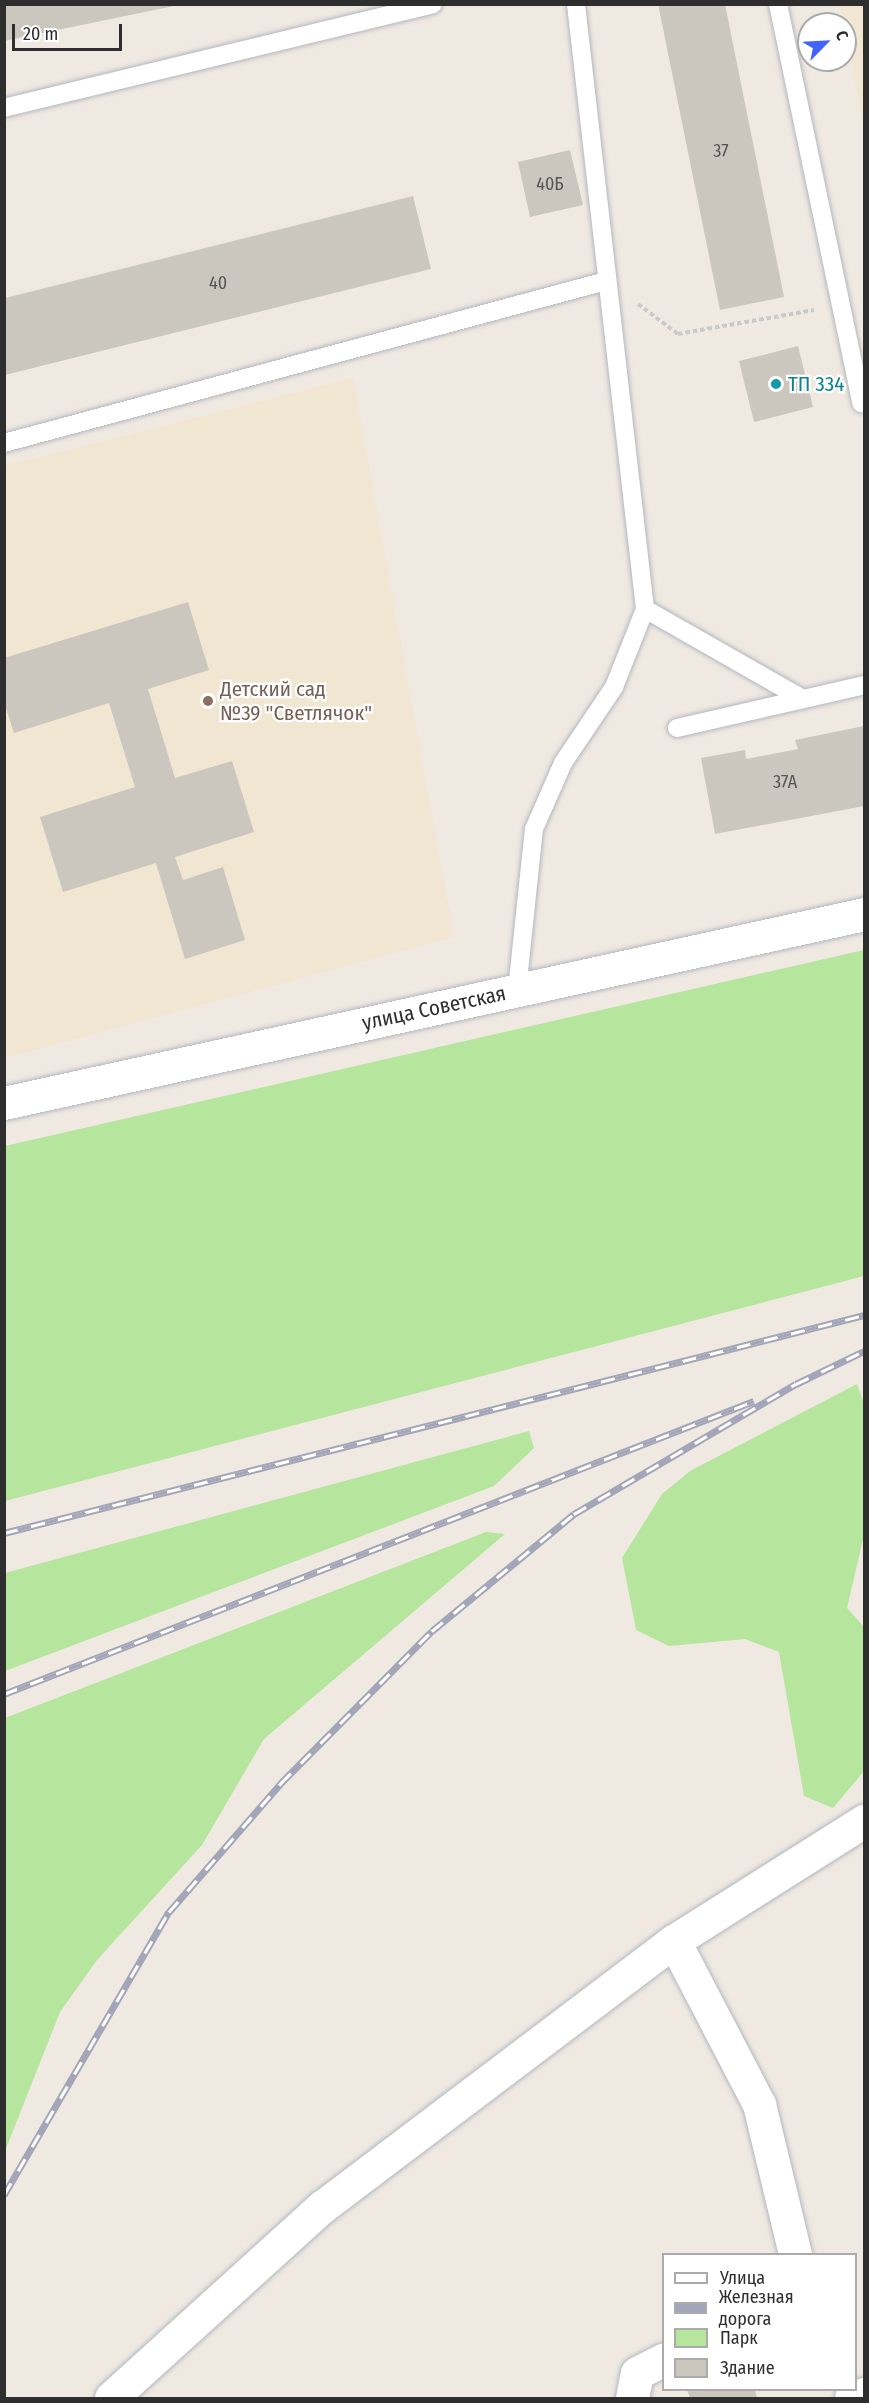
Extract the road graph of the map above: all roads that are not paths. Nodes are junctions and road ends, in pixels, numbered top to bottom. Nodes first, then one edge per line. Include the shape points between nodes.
1 (434, 4) edge
2 (576, 4) edge
3 (778, 4) edge
4 (4, 108) edge
5 (606, 281) junction
6 (861, 403) dead end
7 (4, 443) edge
8 (645, 609) junction
9 (864, 686) edge
10 (803, 699) junction
11 (677, 728) dead end
12 (864, 914) edge
13 (517, 990) junction
14 (4, 1103) edge
15 (864, 1821) edge
16 (674, 1941) junction
17 (795, 2253) edge
18 (662, 2360) edge
19 (864, 2394) edge
20 (111, 2398) edge
21 (632, 2398) edge
22 (851, 2398) edge

1 - 4 lane
2 - 5 lane
3 - 6 lane
5 - 7 lane
5 - 8 lane
8 - 10 lane
8 - 13 lane via 614,687 562,763 534,829
9 - 10 lane
10 - 11 lane
12 - 13 street, улица Советская
13 - 14 street, улица Советская
15 - 16 street
16 - 17 street via 759,2104
16 - 20 street via 322,2207
18 - 21 street via 637,2373
19 - 22 street

